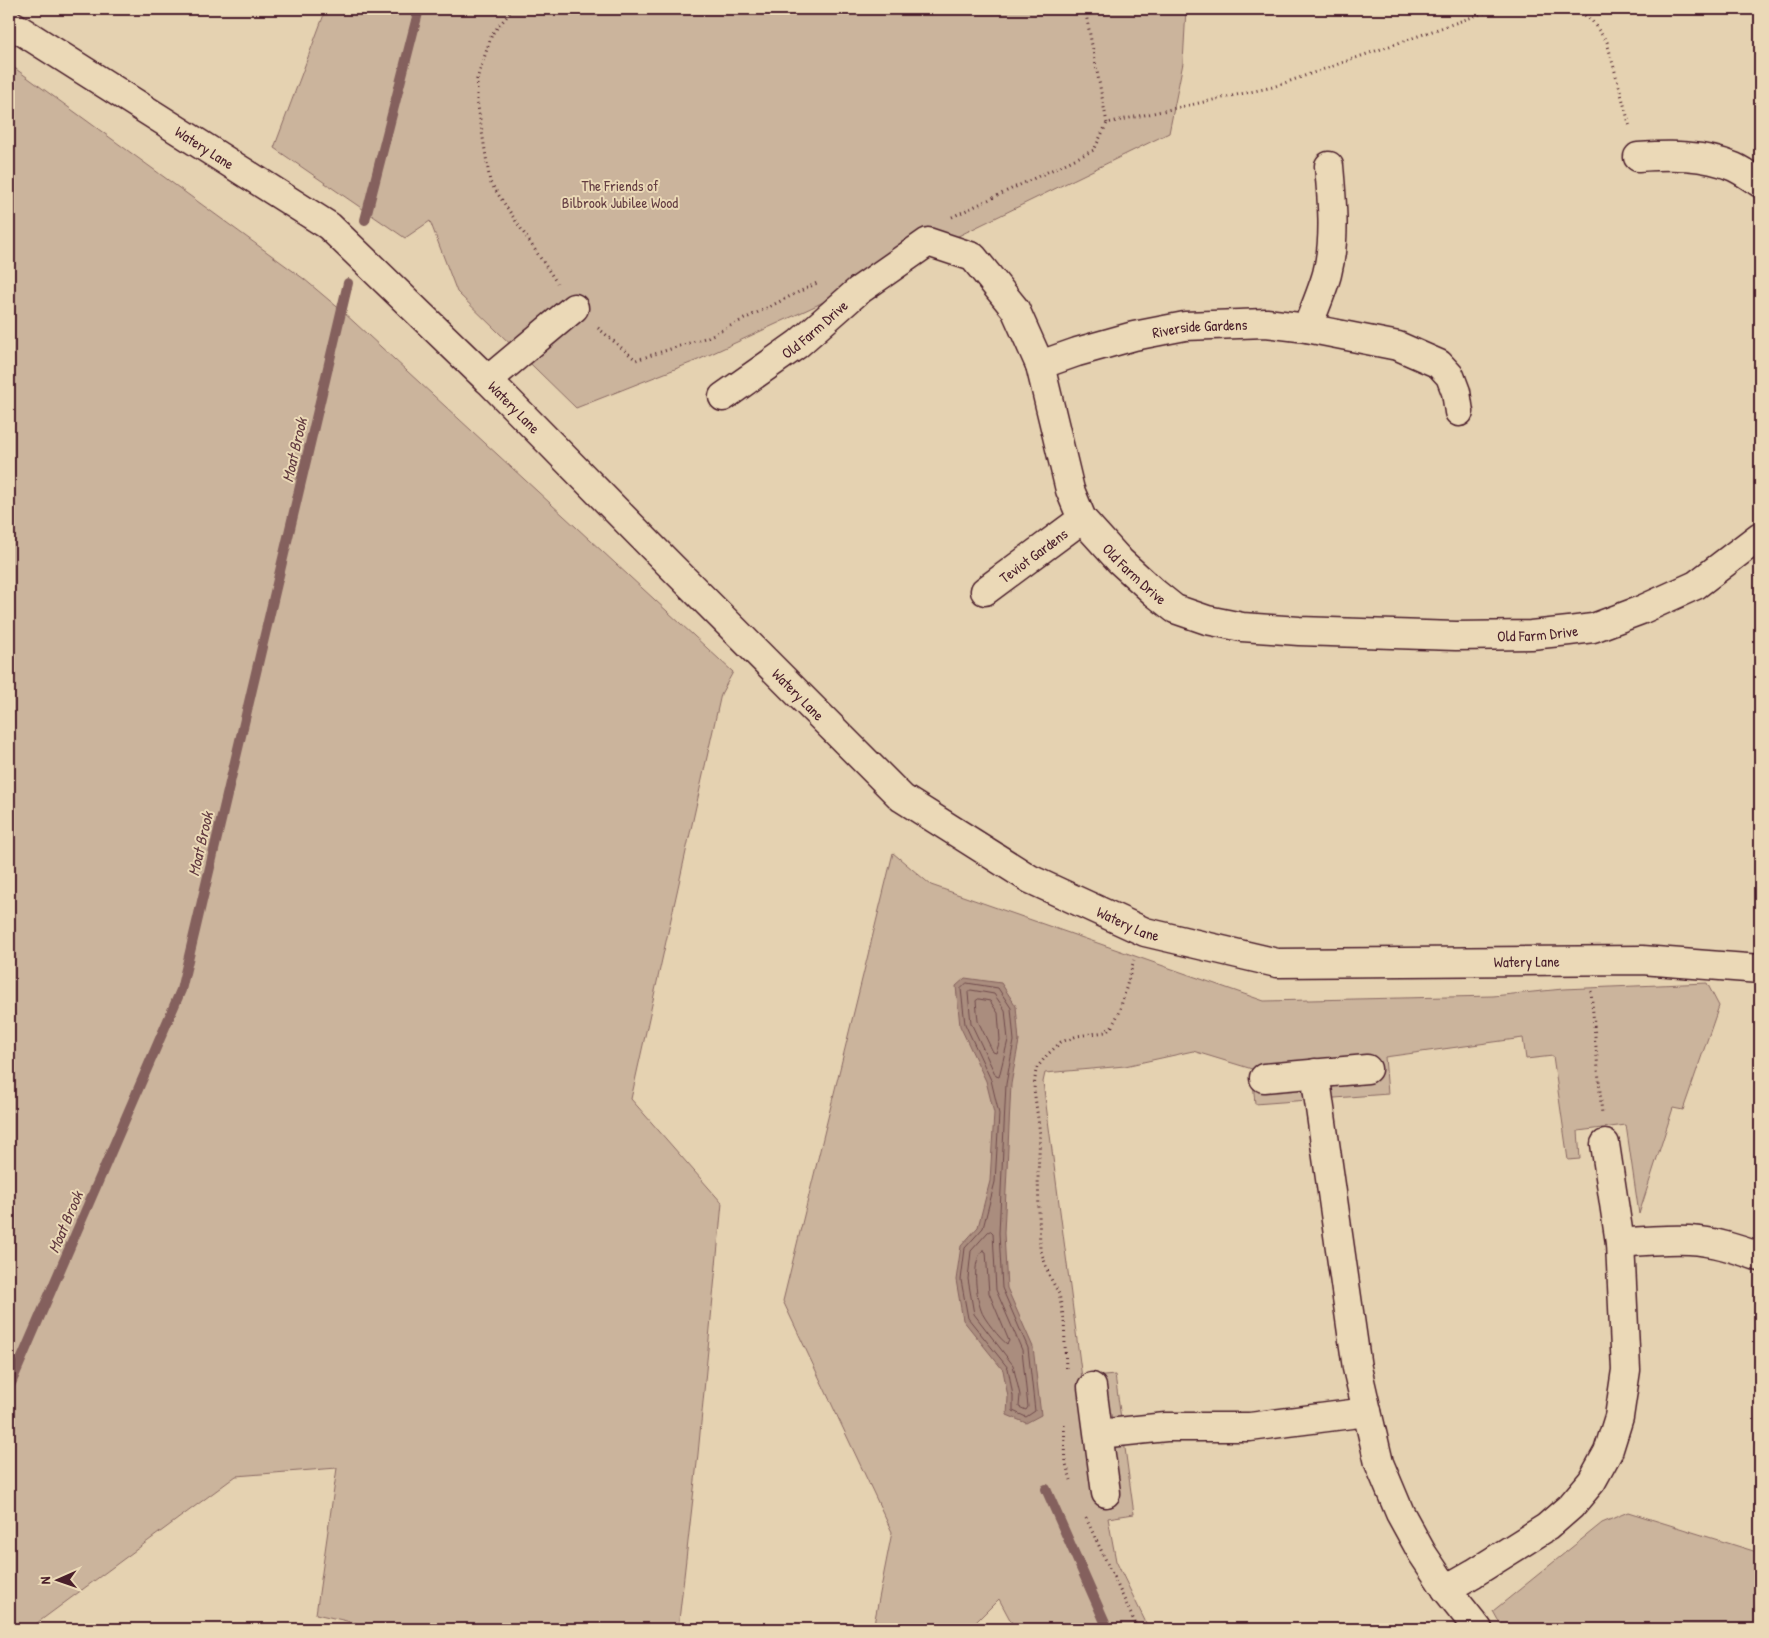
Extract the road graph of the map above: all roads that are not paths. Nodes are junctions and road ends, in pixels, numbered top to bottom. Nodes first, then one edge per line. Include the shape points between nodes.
1 (9, 23) edge
2 (1638, 157) road end
3 (1329, 166) dead end
4 (1760, 183) edge
5 (574, 308) road end
6 (1307, 328) junction
7 (1040, 366) junction
8 (488, 380) junction
9 (723, 397) dead end
10 (1459, 412) dead end
11 (1082, 519) junction
12 (1760, 536) edge
13 (985, 591) dead end
14 (1760, 969) edge
15 (1367, 1069) dead end
16 (1315, 1073) junction
17 (1264, 1078) dead end
18 (1605, 1144) road end
19 (1620, 1243) junction
20 (1760, 1257) edge
21 (1092, 1387) dead end
22 (1366, 1412) junction
23 (1099, 1434) junction
24 (1106, 1493) dead end
25 (1446, 1589) junction
26 (1478, 1629) edge

1 - 8 street, Watery Lane via 329,226
2 - 4 street via 1672,155 1702,158 1734,167
3 - 6 street via 1332,242 1327,273
5 - 8 street
6 - 7 street, Riverside Gardens via 1266,323 1185,326 1134,336
6 - 10 street, Riverside Gardens via 1398,346 1439,364 1450,376
7 - 9 street, Old Farm Drive via 1015,309 973,257 928,242 858,291 798,344
7 - 11 street, Old Farm Drive via 1070,490
8 - 14 street, Watery Lane via 902,798 1030,879 1145,932 1277,963 1642,960
11 - 12 street, Old Farm Drive via 1155,594 1175,609 1207,620 1300,632 1456,636 1531,636 1593,628 1696,585
11 - 13 street, Teviot Gardens
15 - 16 street
16 - 17 street
16 - 22 street
18 - 19 street
19 - 20 street via 1691,1240 1723,1245
19 - 25 street via 1626,1370 1619,1417 1608,1452 1592,1481 1572,1506 1547,1526
21 - 23 street
22 - 23 street via 1250,1427 1166,1427
22 - 25 street via 1379,1463 1400,1513
23 - 24 street
25 - 26 street

